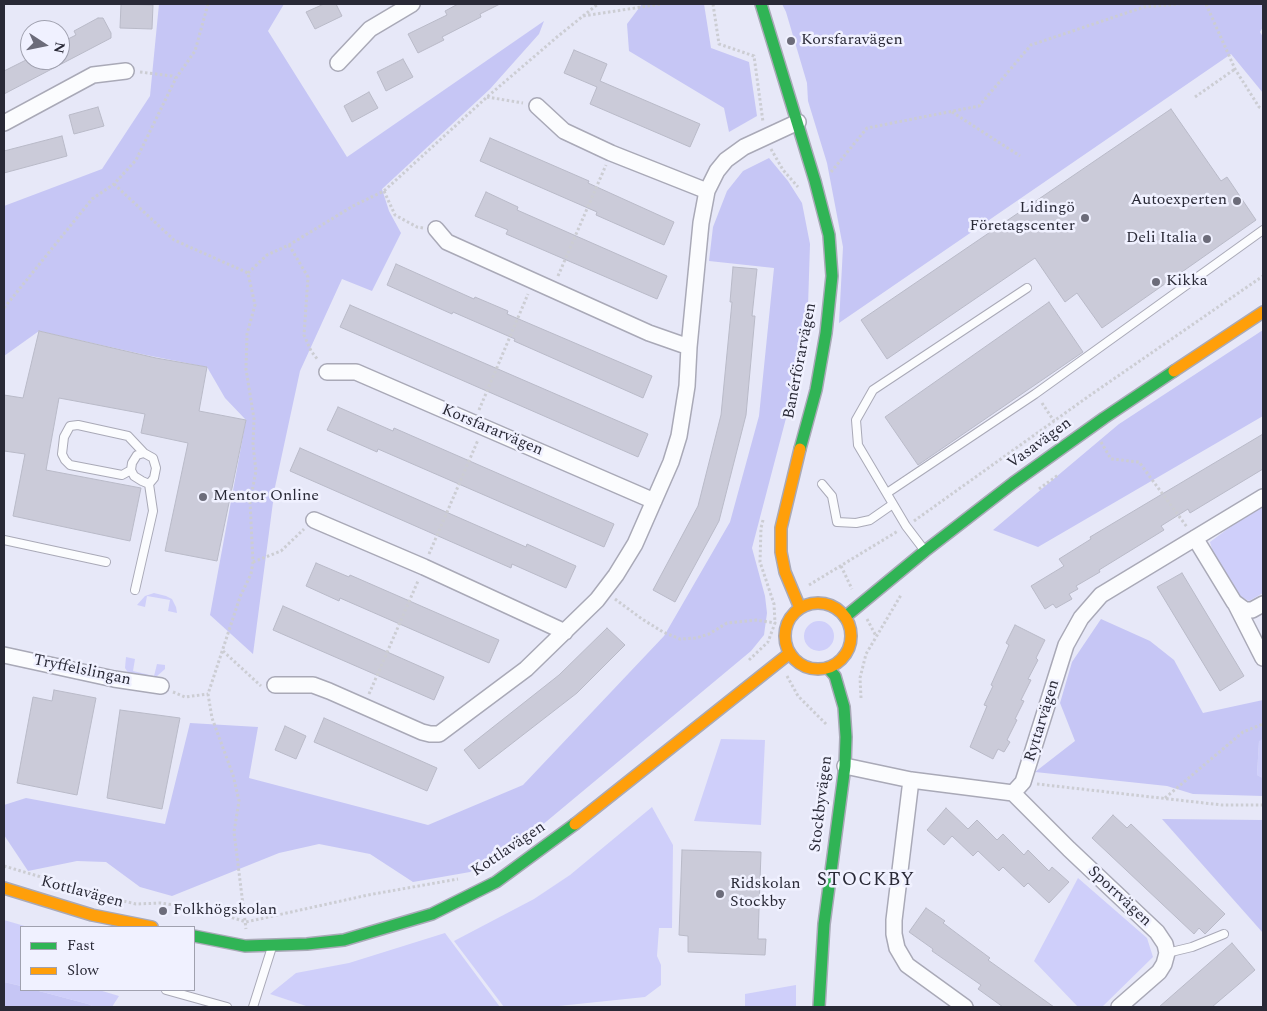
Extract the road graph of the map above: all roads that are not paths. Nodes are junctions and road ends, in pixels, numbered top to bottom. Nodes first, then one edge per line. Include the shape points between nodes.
1 (412, 4) edge
2 (761, 4) edge
3 (338, 64) dead end
4 (126, 71) road end
5 (537, 106) road end
6 (798, 122) junction
7 (4, 123) edge
8 (707, 191) junction
9 (436, 229) road end
10 (1263, 230) edge
11 (1027, 288) dead end
12 (1263, 312) edge
13 (689, 347) junction
14 (327, 372) road end
15 (144, 452) junction
16 (131, 470) junction
17 (149, 484) junction
18 (822, 484) dead end
19 (887, 494) junction
20 (1263, 498) edge
21 (654, 501) junction
22 (893, 504) junction
23 (314, 520) road end
24 (1195, 538) junction
25 (4, 540) edge
26 (925, 551) junction
27 (106, 562) dead end
28 (135, 590) dead end
29 (1234, 602) junction
30 (1263, 604) edge
31 (800, 608) junction
32 (845, 617) junction
33 (566, 632) junction
34 (790, 653) junction
35 (4, 655) edge
36 (1263, 658) edge
37 (828, 668) junction
38 (274, 685) road end
39 (161, 686) road end
40 (845, 766) junction
41 (911, 780) junction
42 (1018, 787) junction
43 (4, 888) edge
44 (147, 926) edge
45 (1224, 934) dead end
46 (195, 936) edge
47 (273, 945) junction
48 (1167, 953) junction
49 (170, 991) edge
50 (227, 1007) edge
51 (253, 1007) edge
52 (820, 1007) edge
53 (965, 1007) edge
54 (1119, 1007) edge

1 - 3 street via 370,29
2 - 6 street, Banérförarvägen
4 - 7 street via 93,75
5 - 8 street via 564,131
6 - 8 street via 726,160
6 - 31 street, Banérförarvägen via 829,235 832,276 816,390 780,528 785,572
8 - 13 street
9 - 13 street via 447,242 649,333
10 - 19 lane via 1035,394
11 - 19 lane via 873,390 856,420 858,444
12 - 26 street, Vasavägen via 1096,424
13 - 21 street via 687,386 678,436
14 - 21 street, Korsfararvägen via 356,372
15 - 16 lane via 137,455
15 - 16 lane via 128,436 70,426 64,437 62,454 70,465 122,475
15 - 17 lane via 153,458 156,468
16 - 17 lane via 134,476
17 - 28 lane via 153,511
18 - 22 lane via 832,496 837,522 870,520
19 - 22 lane
20 - 24 street, Ryttarvägen
21 - 33 street via 635,544 616,575
22 - 26 lane
23 - 33 street
24 - 29 street
24 - 42 street, Ryttarvägen via 1101,595 1081,618 1066,645
25 - 27 lane
26 - 32 street, Vasavägen
29 - 30 street via 1245,610
29 - 36 street
31 - 32 street via 823,603
31 - 34 street via 786,628
32 - 37 street via 851,631 850,646 844,657
33 - 38 street via 526,669 439,734 422,732 313,685
34 - 37 street via 808,668
34 - 47 street, Kottlavägen via 548,845 496,882 432,914 393,927 344,940
35 - 39 street, Tryffelslingan
37 - 40 street, Stockbyvägen via 835,676 844,707
40 - 41 street
40 - 52 street, Stockbyvägen via 824,924
41 - 42 street
41 - 53 street via 894,920 897,948 907,965
42 - 48 street, Sporrvägen via 1069,849 1158,932
43 - 44 street, Kottlavägen via 92,915
45 - 48 lane
46 - 47 street, Kottlavägen via 245,946
47 - 51 lane
48 - 54 street via 1159,972
49 - 50 lane

